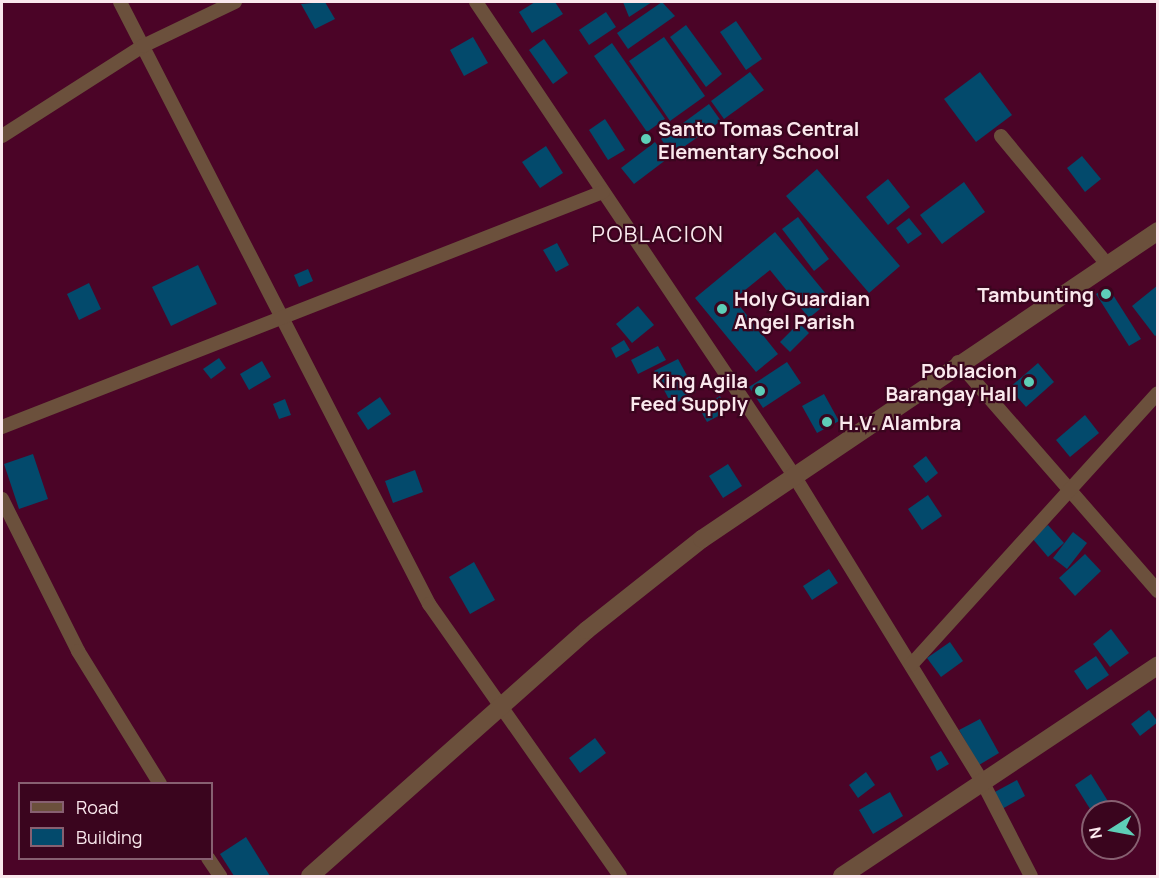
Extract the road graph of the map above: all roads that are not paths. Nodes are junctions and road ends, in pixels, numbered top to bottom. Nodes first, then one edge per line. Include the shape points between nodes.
1 (120, 2) edge
2 (235, 2) edge
3 (476, 2) edge
4 (143, 46) junction
5 (2, 136) edge
6 (1001, 136) dead end
7 (603, 192) junction
8 (1158, 231) edge
9 (1107, 264) junction
10 (284, 321) junction
11 (958, 362) junction
12 (1158, 393) edge
13 (2, 428) edge
14 (793, 474) junction
15 (1070, 490) junction
16 (2, 499) edge
17 (1158, 591) edge
18 (1158, 664) edge
19 (911, 665) junction
20 (503, 710) junction
21 (159, 782) edge
22 (984, 785) junction
23 (209, 860) edge
24 (219, 876) edge
25 (310, 876) edge
26 (620, 876) edge
27 (842, 876) edge
28 (1031, 876) edge

1 - 4 street
2 - 4 street
3 - 7 street
4 - 5 street
4 - 10 street
6 - 9 street
7 - 10 street
7 - 14 street
8 - 9 street
9 - 11 street
10 - 13 street
10 - 20 street via 429,604
11 - 14 street
11 - 15 street
12 - 15 street
14 - 19 street
14 - 20 street via 596,623
15 - 17 street
15 - 19 street
16 - 21 street via 78,651
18 - 22 street
19 - 22 street
20 - 25 street
20 - 26 street
22 - 27 street
22 - 28 street
23 - 24 street

